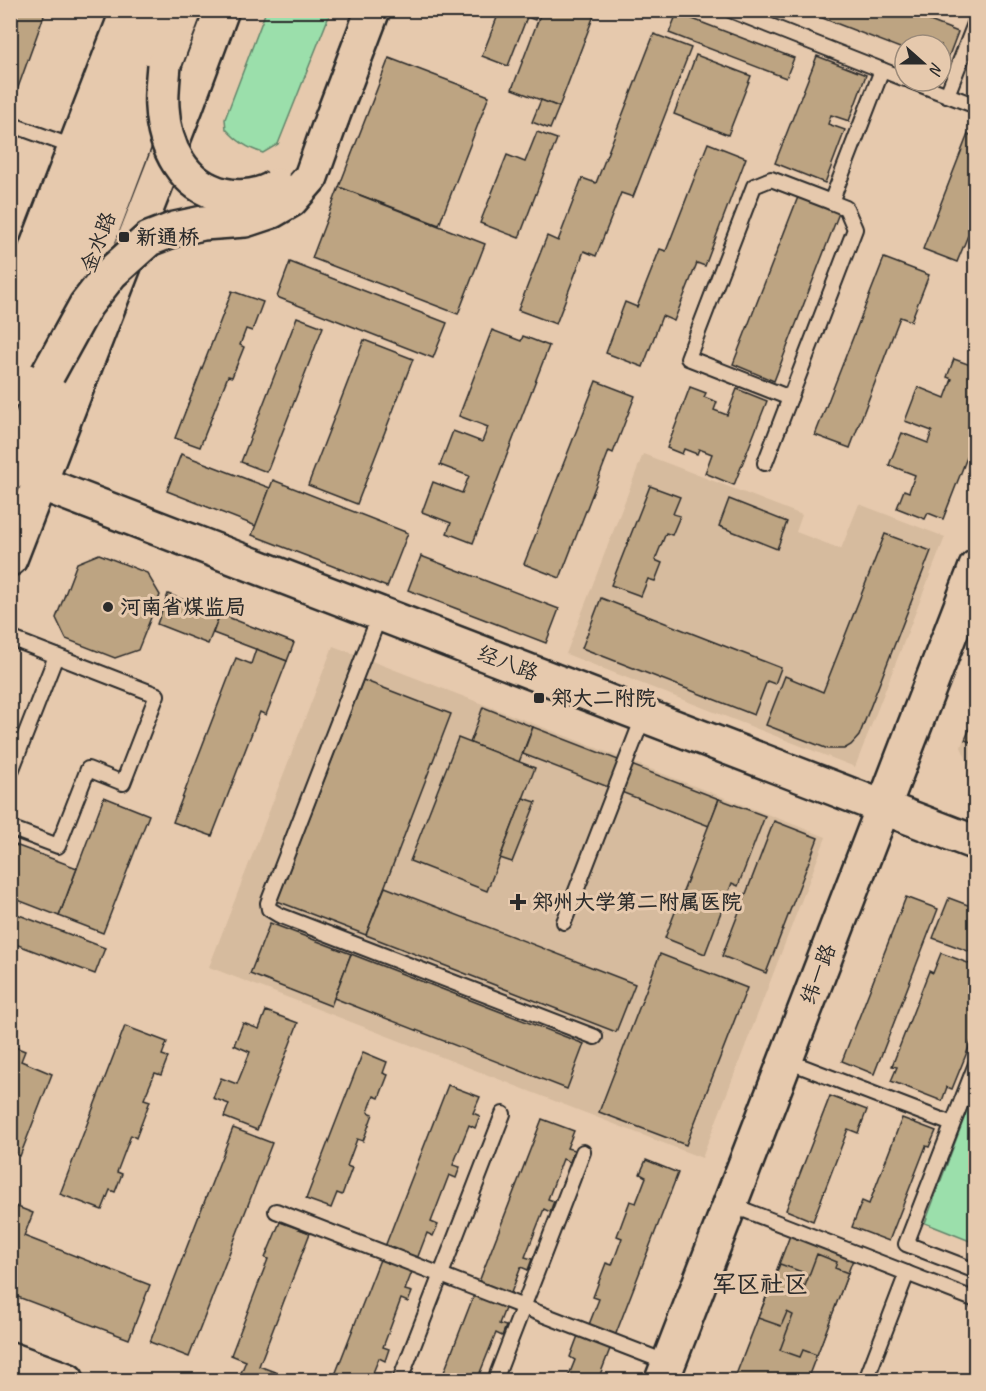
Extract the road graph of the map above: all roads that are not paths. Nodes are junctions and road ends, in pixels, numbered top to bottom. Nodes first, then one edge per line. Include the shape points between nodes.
1 (128, 10) edge
2 (153, 10) edge
3 (185, 10) edge
4 (222, 10) edge
5 (373, 10) edge
6 (730, 10) edge
7 (975, 21) edge
8 (164, 65) junction
9 (882, 70) junction
10 (893, 74) edge
11 (942, 93) edge
12 (947, 95) junction
13 (975, 106) edge
14 (332, 118) junction
15 (10, 124) edge
16 (76, 148) junction
17 (831, 202) junction
18 (10, 316) edge
19 (48, 374) junction
20 (10, 391) edge
21 (790, 398) junction
22 (765, 463) dead end
23 (25, 479) edge
24 (10, 559) edge
25 (975, 567) edge
26 (380, 614) junction
27 (10, 638) edge
28 (56, 656) junction
29 (644, 716) junction
30 (10, 774) edge
31 (882, 807) junction
32 (10, 828) edge
33 (975, 843) edge
34 (564, 922) dead end
35 (595, 1037) dead end
36 (785, 1059) junction
37 (975, 1064) edge
38 (503, 1114) dead end
39 (952, 1124) junction
40 (583, 1152) dead end
41 (729, 1204) junction
42 (276, 1211) dead end
43 (975, 1271) edge
44 (908, 1273) junction
45 (441, 1275) junction
46 (975, 1300) edge
47 (523, 1307) junction
48 (10, 1359) edge
49 (665, 1372) edge
50 (67, 1380) edge
51 (400, 1380) edge
52 (495, 1380) edge
53 (866, 1380) edge

1 - 16 street
2 - 20 street, 金水路
3 - 8 street, 金水路
4 - 23 street via 182,118
5 - 14 street
6 - 9 lane
7 - 12 lane
8 - 14 street, bridge via 162,108 170,151 190,179 211,192 239,198 271,190 301,168
8 - 19 street, 金水路, bridge
9 - 10 lane
9 - 17 lane
11 - 12 lane
12 - 13 lane
14 - 19 street, bridge via 311,177 291,200 245,220 203,223 149,240 111,273 86,305
15 - 16 lane
16 - 18 street
17 - 21 lane via 846,208 855,229
17 - 21 lane via 771,179 754,186 687,358
19 - 23 street, 金水路
21 - 22 lane
23 - 24 street
23 - 26 street, 经八路
25 - 31 street, 纬一路
26 - 29 street, 经八路
26 - 35 lane via 268,903 269,909
27 - 28 lane
28 - 30 lane
28 - 32 lane via 157,695 123,783 88,769 58,846
29 - 31 street, 经八路
29 - 34 lane
31 - 33 street, 经八路
31 - 36 street, 纬一路
36 - 39 lane
36 - 41 street, 纬一路
37 - 39 lane
38 - 45 lane
39 - 43 lane via 906,1244
40 - 47 lane
41 - 44 lane
41 - 49 street, 纬一路
42 - 45 lane
44 - 46 lane
44 - 53 lane
45 - 47 lane
45 - 51 lane
47 - 49 lane
47 - 52 lane
48 - 50 street

